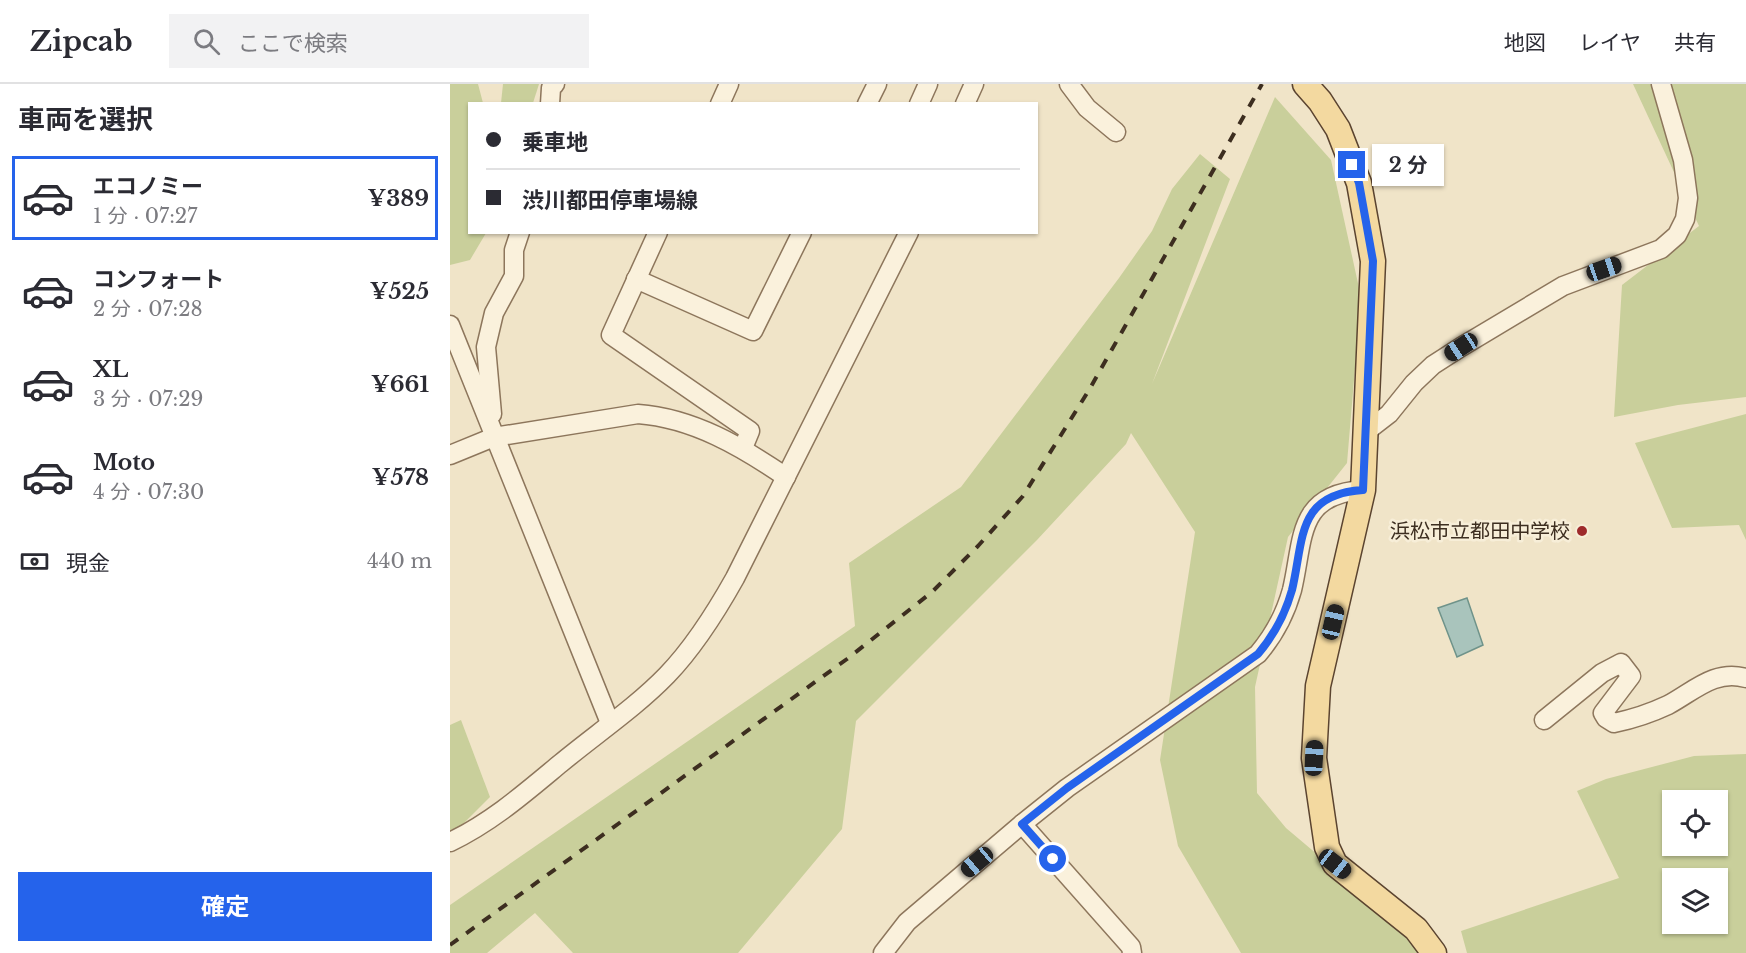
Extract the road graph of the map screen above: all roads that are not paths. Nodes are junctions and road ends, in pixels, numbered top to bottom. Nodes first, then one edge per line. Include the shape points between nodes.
1 (555, 84) edge
2 (729, 84) edge
3 (877, 84) edge
4 (928, 84) edge
5 (974, 84) edge
6 (1305, 84) edge
7 (1661, 84) edge
8 (1077, 88) edge
9 (550, 102) edge
10 (721, 102) edge
11 (868, 102) edge
12 (920, 102) edge
13 (966, 102) edge
14 (1116, 132) dead end
15 (519, 234) edge
16 (657, 234) edge
17 (801, 234) edge
18 (908, 234) edge
19 (636, 279) junction
20 (450, 325) edge
21 (1367, 431) junction
22 (494, 437) junction
23 (743, 448) junction
24 (450, 455) edge
25 (786, 477) junction
26 (1363, 490) junction
27 (1746, 678) edge
28 (1545, 720) dead end
29 (610, 723) junction
30 (1022, 824) junction
31 (450, 842) edge
32 (883, 953) edge
33 (1132, 953) edge
34 (1434, 953) edge

1 - 9 street
2 - 10 street
3 - 11 street
4 - 12 street
5 - 13 street
6 - 21 main road via 1338,129 1359,183 1371,249
7 - 21 street via 1683,160 1689,198 1677,235 1661,249 1563,286 1461,347 1420,377 1389,414
8 - 14 street
15 - 22 street via 514,250 514,276 494,313 486,347
16 - 19 street
17 - 19 street via 753,331
18 - 25 street
19 - 23 street via 611,335 750,430
20 - 22 street
21 - 26 main road
22 - 23 street via 638,414 687,424
22 - 24 street
22 - 29 street
23 - 25 street
25 - 29 street via 704,630 666,675
26 - 30 street via 1349,490 1329,498 1313,512 1302,530 1292,591 1276,634 1258,654
26 - 34 main road via 1318,686 1314,758 1327,847 1335,864 1416,929
27 - 28 street via 1724,675 1648,714 1614,723 1603,713 1631,676 1621,663 1602,673
29 - 31 street via 504,810
30 - 32 street via 907,922
30 - 33 street via 1131,947

